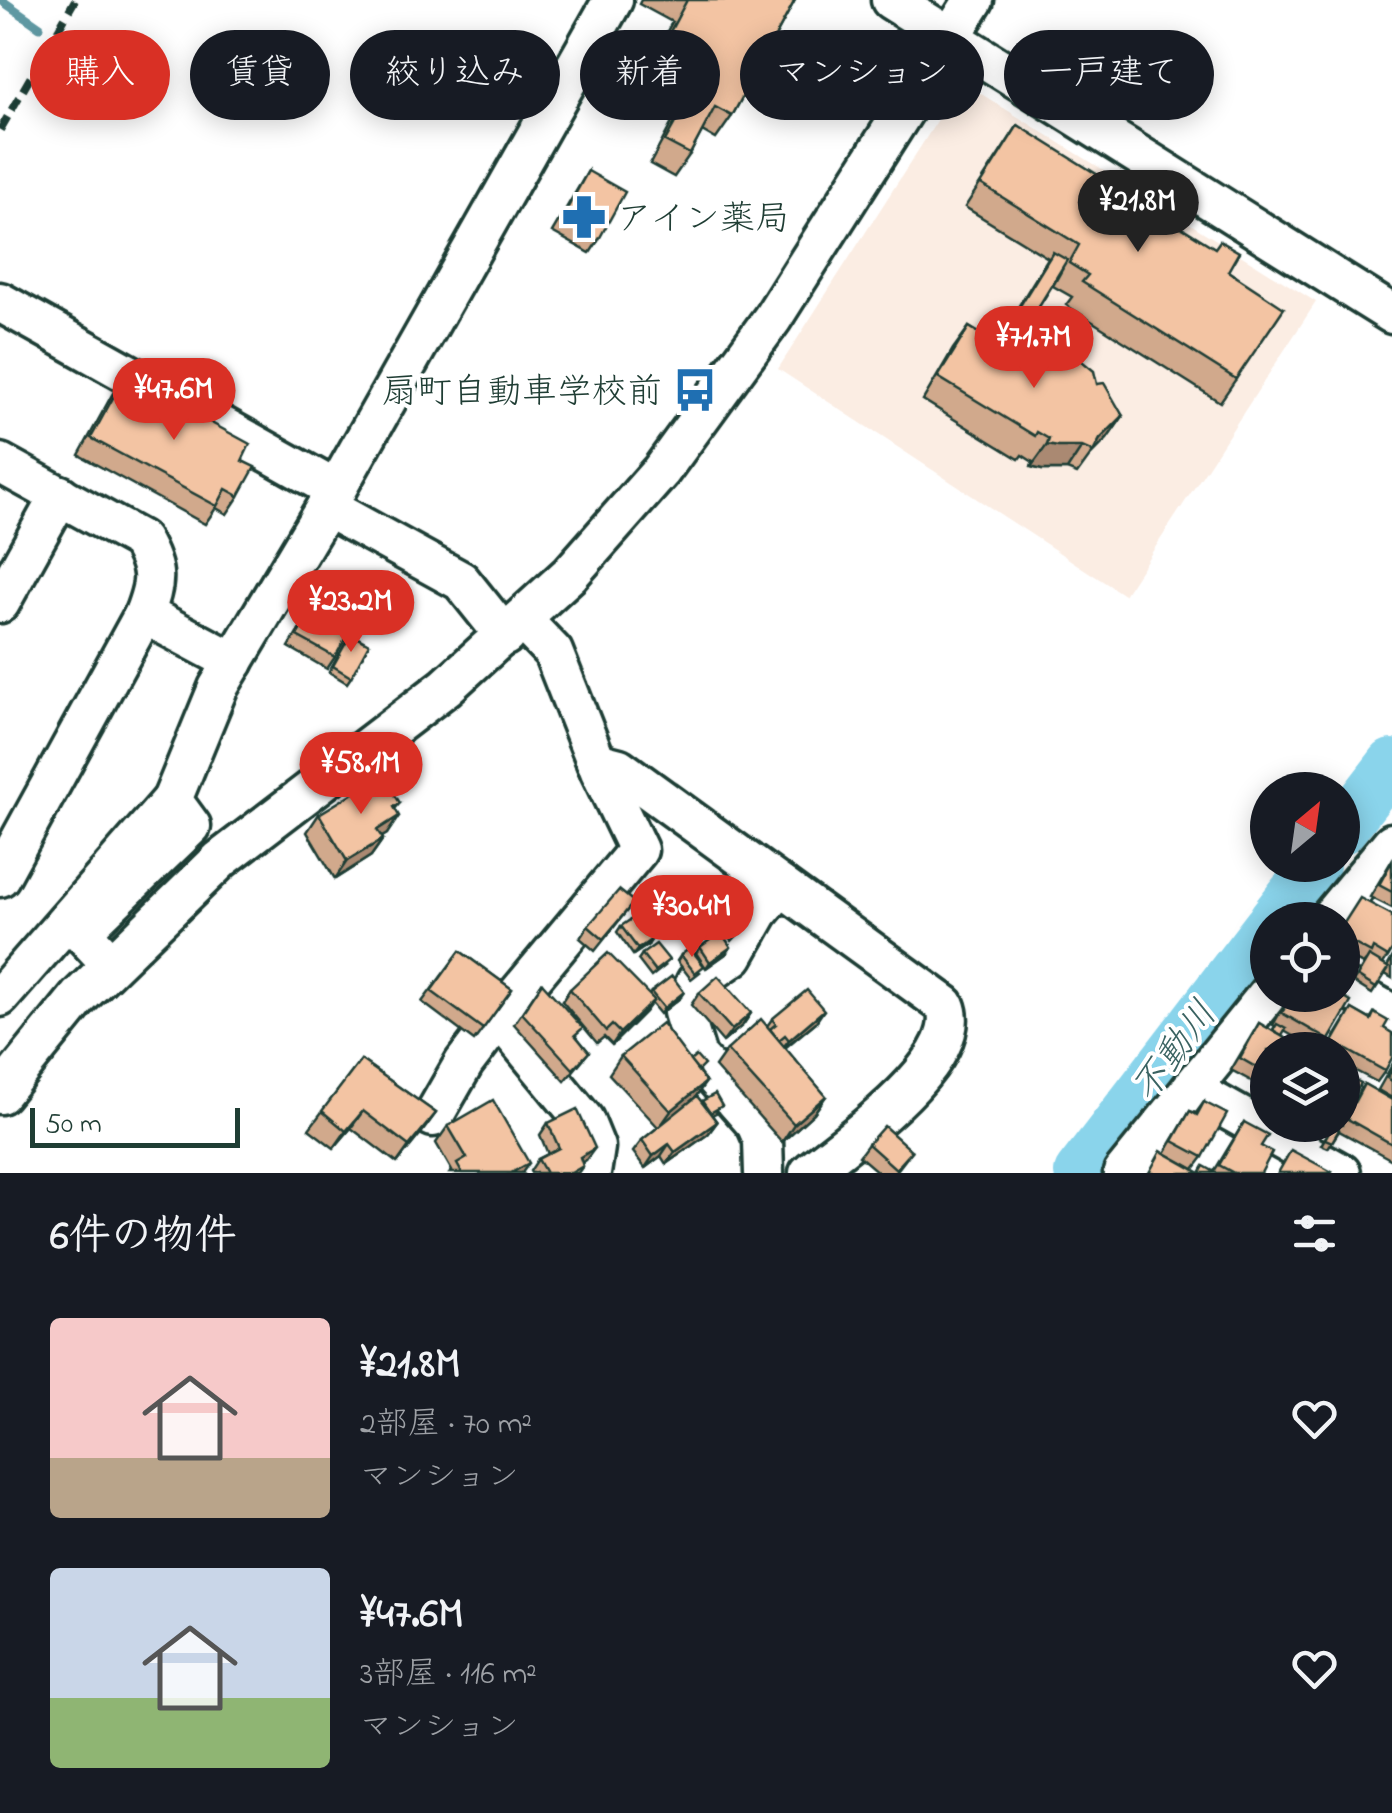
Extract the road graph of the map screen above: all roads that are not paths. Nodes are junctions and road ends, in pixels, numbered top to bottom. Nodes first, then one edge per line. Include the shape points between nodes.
1 (613, 0) edge
2 (891, 0) edge
3 (974, 0) edge
4 (942, 30) edge
5 (956, 30) edge
6 (984, 56) edge
7 (899, 120) edge
8 (0, 302) edge
9 (1392, 314) edge
10 (0, 462) edge
11 (60, 495) junction
12 (331, 499) junction
13 (0, 603) edge
14 (144, 614) junction
15 (513, 628) junction
16 (234, 662) junction
17 (596, 762) junction
18 (172, 800) junction
19 (9, 837) edge
20 (1392, 844) edge
21 (0, 877) edge
22 (781, 886) junction
23 (1343, 902) edge
24 (111, 964) junction
25 (1360, 996) edge
26 (0, 997) edge
27 (1253, 1012) edge
28 (1392, 1014) edge
29 (499, 1018) junction
30 (1191, 1089) junction
31 (0, 1094) edge
32 (433, 1117) edge
33 (591, 1173) edge
34 (764, 1173) edge
35 (809, 1173) edge
36 (1123, 1173) edge
37 (1341, 1173) edge

1 - 12 street
2 - 4 street
3 - 5 street
6 - 9 street
7 - 15 street via 698,423 570,574
8 - 12 street
10 - 11 street
11 - 13 street
11 - 14 street via 140,540 153,562 154,587
12 - 15 street via 461,581
12 - 16 street
14 - 16 street
14 - 19 street
15 - 17 street via 553,652
15 - 24 street via 222,859
16 - 18 street
17 - 22 street via 619,768
17 - 29 street via 638,850
18 - 24 street via 191,826 81,932
18 - 26 street
19 - 21 street
20 - 23 street
22 - 34 street via 734,956 696,982 683,1012 697,1057 756,1124
22 - 35 street via 949,1014 931,1062 913,1085
24 - 31 street
25 - 28 street
27 - 30 street
29 - 32 street
29 - 33 street via 584,1120 595,1147
30 - 36 street
30 - 37 street

